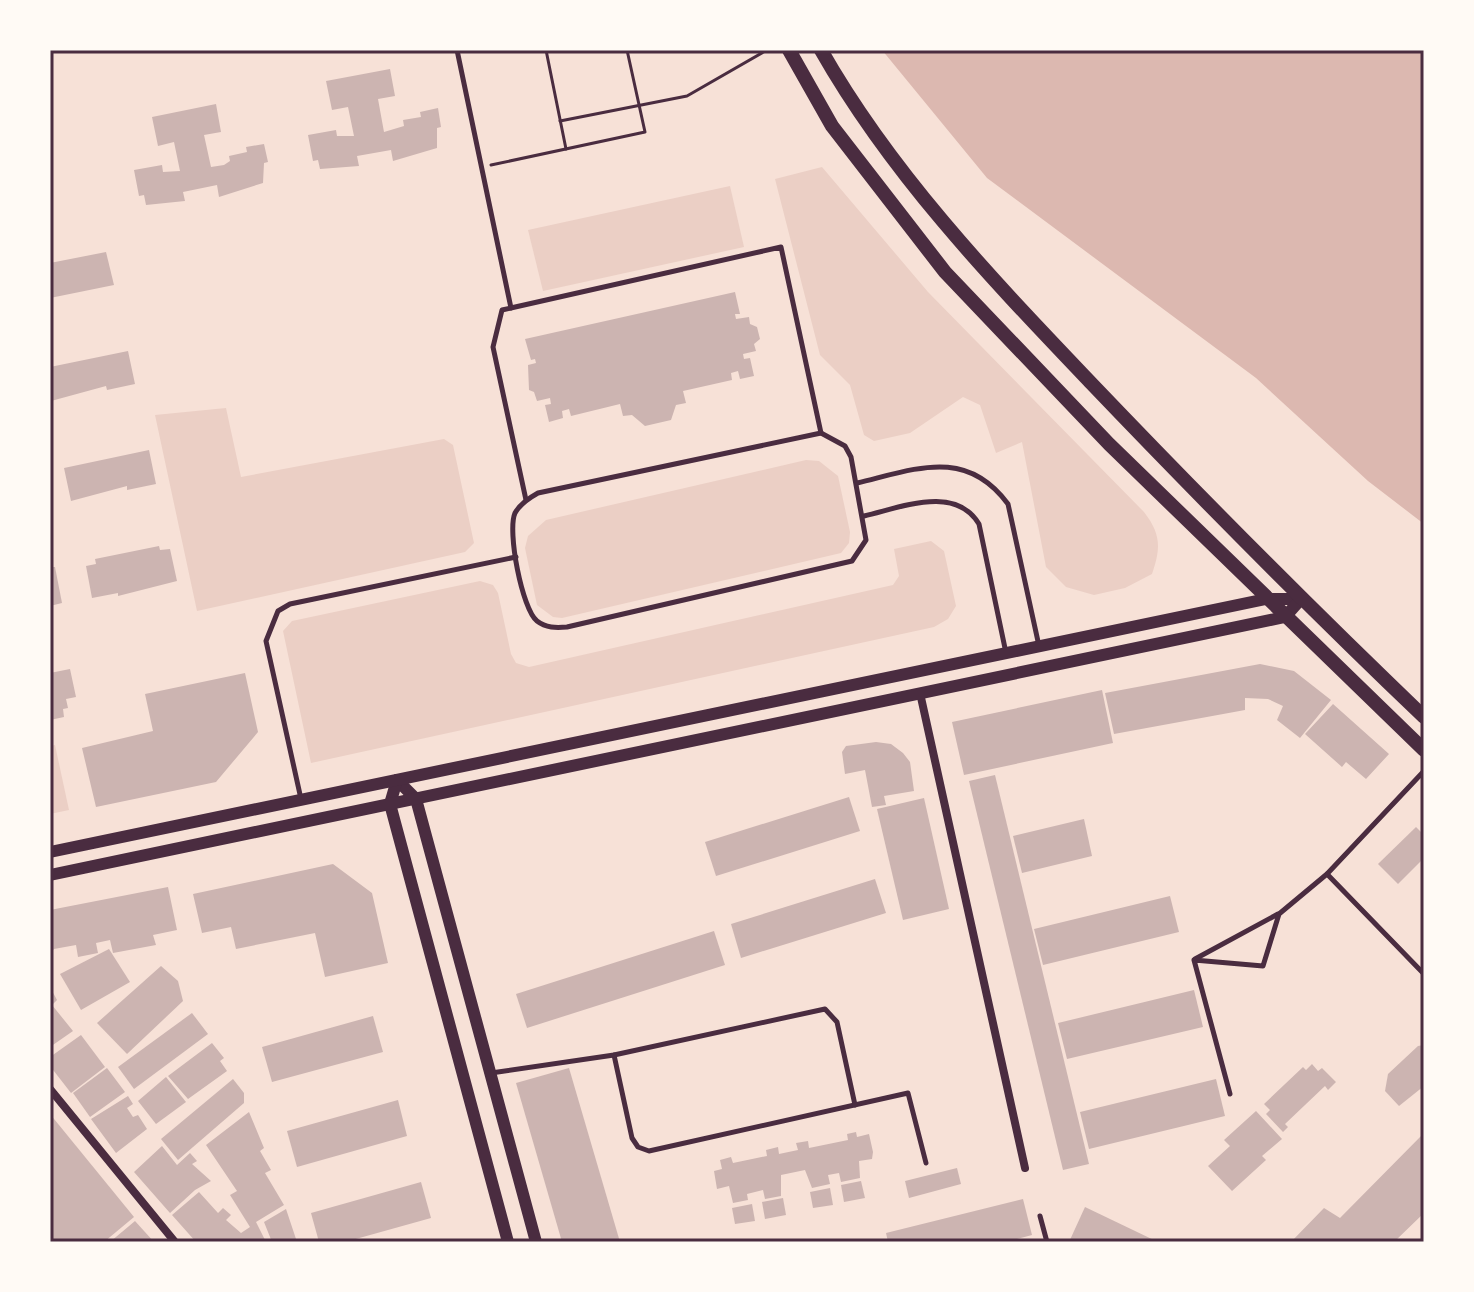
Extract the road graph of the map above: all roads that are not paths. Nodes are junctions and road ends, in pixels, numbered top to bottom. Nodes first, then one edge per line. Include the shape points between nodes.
1 (457, 50) edge
2 (789, 50) edge
3 (821, 50) edge
4 (511, 308) junction
5 (821, 433) junction
6 (857, 483) junction
7 (526, 500) junction
8 (864, 516) junction
9 (516, 557) junction
10 (1266, 599) junction
11 (1301, 599) junction
12 (1285, 617) junction
13 (1039, 647) junction
14 (1006, 653) junction
15 (920, 693) junction
16 (1424, 717) edge
17 (1424, 750) edge
18 (1424, 771) edge
19 (397, 780) junction
20 (416, 799) junction
21 (301, 800) junction
22 (390, 804) junction
23 (50, 852) edge
24 (1327, 874) junction
25 (50, 875) edge
26 (1279, 914) junction
27 (1194, 960) junction
28 (1424, 974) edge
29 (614, 1055) junction
30 (490, 1073) junction
31 (50, 1089) edge
32 (1230, 1094) dead end
33 (855, 1105) junction
34 (926, 1163) dead end
35 (1025, 1168) dead end
36 (1040, 1216) dead end
37 (175, 1242) edge
38 (508, 1242) edge
39 (536, 1242) edge
40 (1047, 1242) edge

1 - 4 lane
2 - 10 main road via 832,126 945,272
3 - 11 main road via 855,111 966,252
4 - 5 lane via 781,247
4 - 7 lane via 502,310 493,347
5 - 6 lane via 845,446
5 - 7 lane via 538,493
6 - 8 lane
6 - 13 lane via 947,466 994,485 1008,504
7 - 9 lane via 512,526
8 - 9 lane via 866,540 852,561 567,627 539,623 530,614
8 - 14 lane via 945,501 972,512
9 - 21 lane via 290,604 278,611 266,641
10 - 11 street
10 - 12 main road
10 - 13 street
11 - 12 street
11 - 16 main road
12 - 15 street
12 - 17 main road
13 - 14 street
14 - 19 street
15 - 20 street
15 - 35 street
18 - 24 lane
19 - 20 street
19 - 21 street
19 - 22 street
20 - 22 street
20 - 30 street
21 - 23 street
22 - 25 street
22 - 38 street
24 - 26 lane
24 - 28 lane
26 - 27 lane
26 - 27 lane via 1263,966
27 - 32 lane
29 - 30 lane
29 - 33 lane via 632,1138 649,1151
29 - 33 lane via 825,1009 837,1022
30 - 39 street
31 - 37 street
33 - 34 lane via 908,1093
36 - 40 lane

